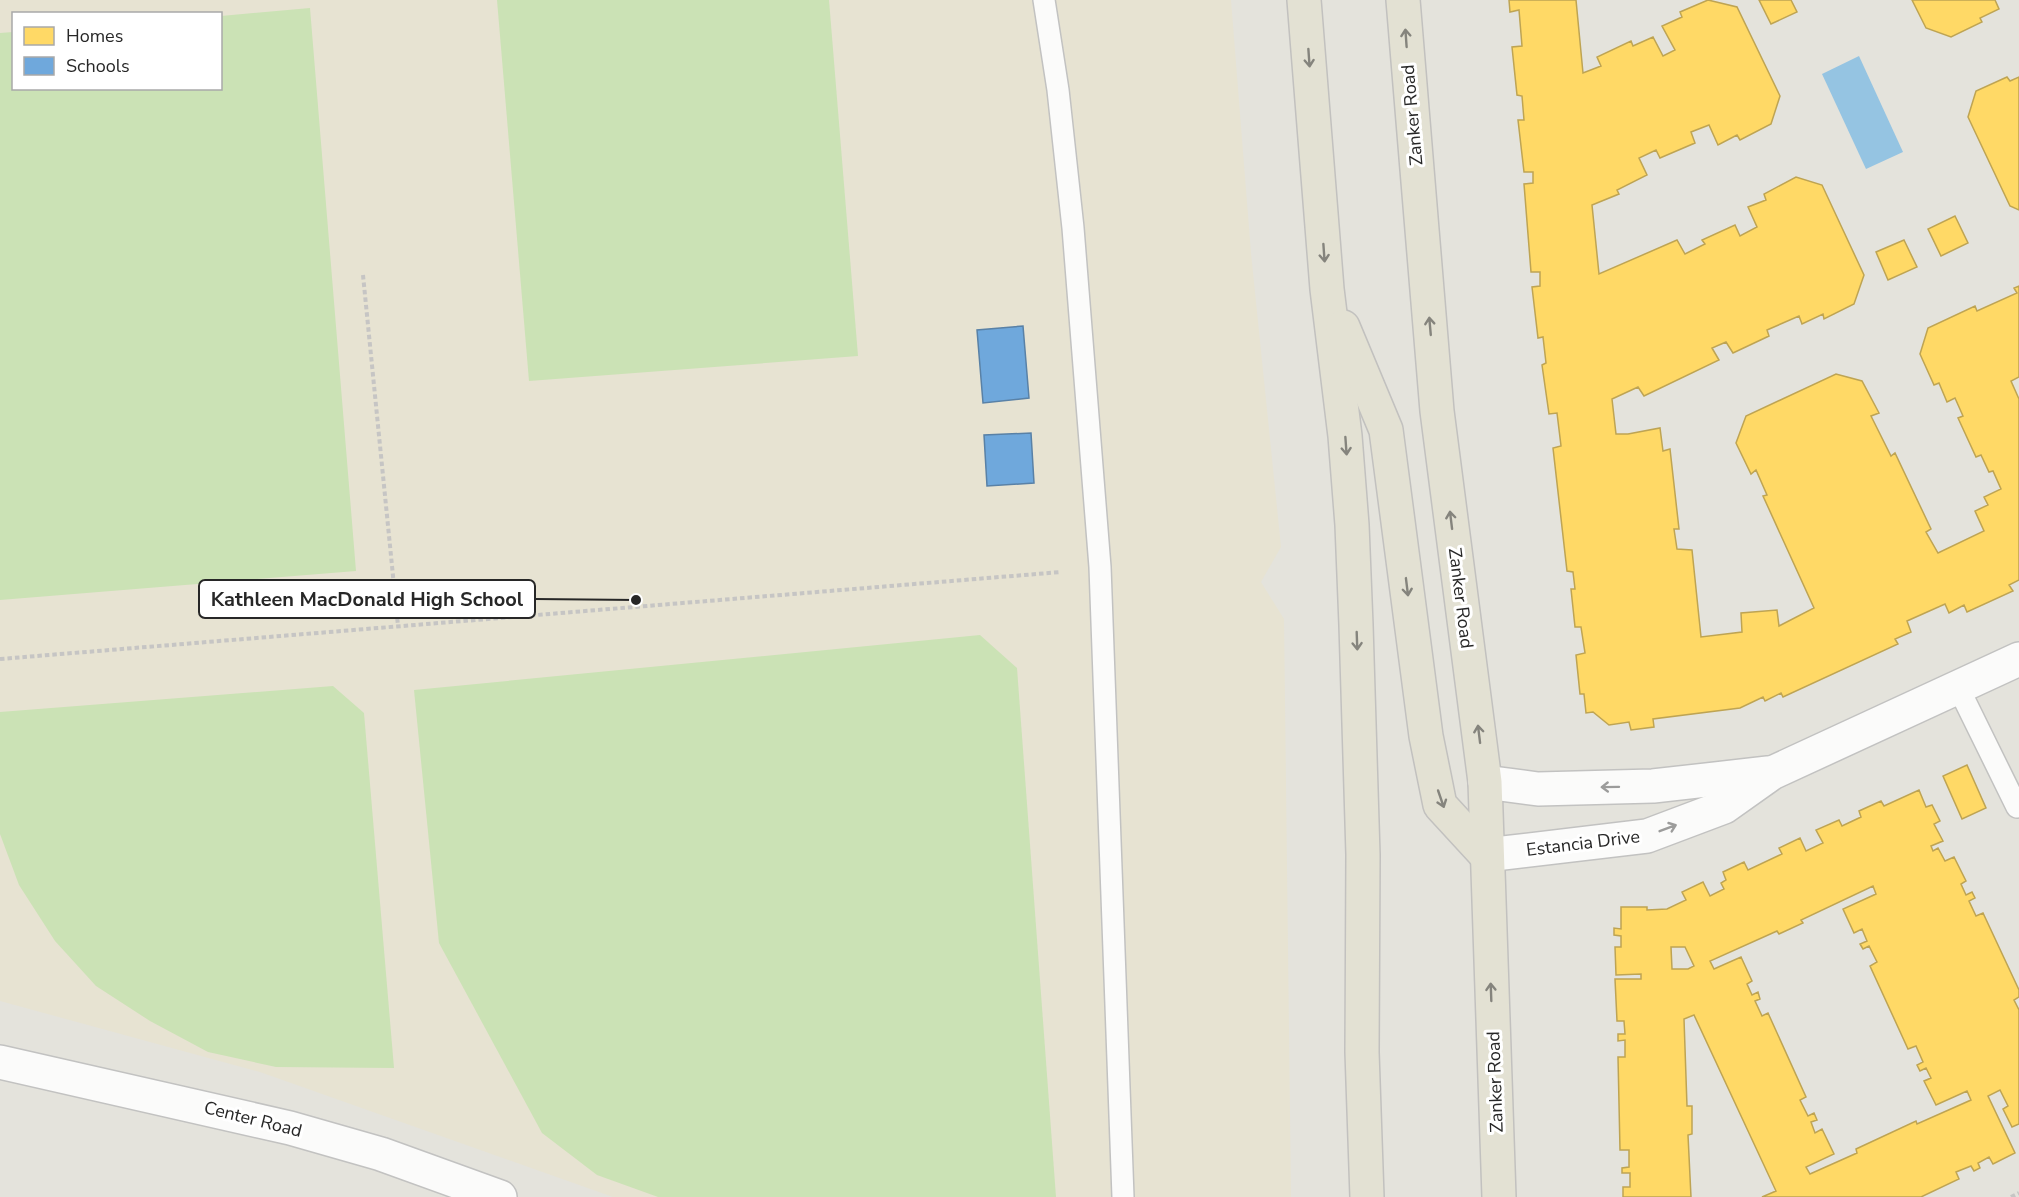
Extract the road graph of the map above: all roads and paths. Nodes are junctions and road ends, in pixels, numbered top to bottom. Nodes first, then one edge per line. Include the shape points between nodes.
1 (1044, 0) edge
2 (1304, 0) edge
3 (1403, 0) edge
4 (363, 275) dead end
5 (1327, 289) junction
6 (1062, 572) dead end
7 (398, 626) junction
8 (0, 659) edge
9 (2019, 659) edge
10 (1958, 687) junction
11 (1773, 773) junction
12 (1485, 782) junction
13 (2017, 807) dead end
14 (1486, 855) junction
15 (0, 1062) edge
16 (2019, 1193) edge
17 (500, 1197) edge
18 (1123, 1197) edge
19 (1366, 1197) edge
20 (1499, 1197) edge
21 (2011, 1197) edge

1 - 18 lane via 1073,228 1100,567
2 -> 5 main road
12 -> 3 main road, Zanker Road via 1437,411
4 - 7 path
5 -> 14 main road via 1386,430 1426,736 1440,805
5 -> 19 main road via 1345,436 1356,625
6 - 7 path
7 - 8 path
9 - 10 street, Estancia Drive
10 - 11 street, Estancia Drive
10 - 13 lane
11 -> 12 street, Estancia Drive via 1653,786 1538,789
14 -> 11 street, Estancia Drive via 1647,836 1724,807
12 - 14 main road, Zanker Road
20 -> 14 main road, Zanker Road
15 - 17 street, Center Road via 290,1128 381,1154
16 - 21 path

